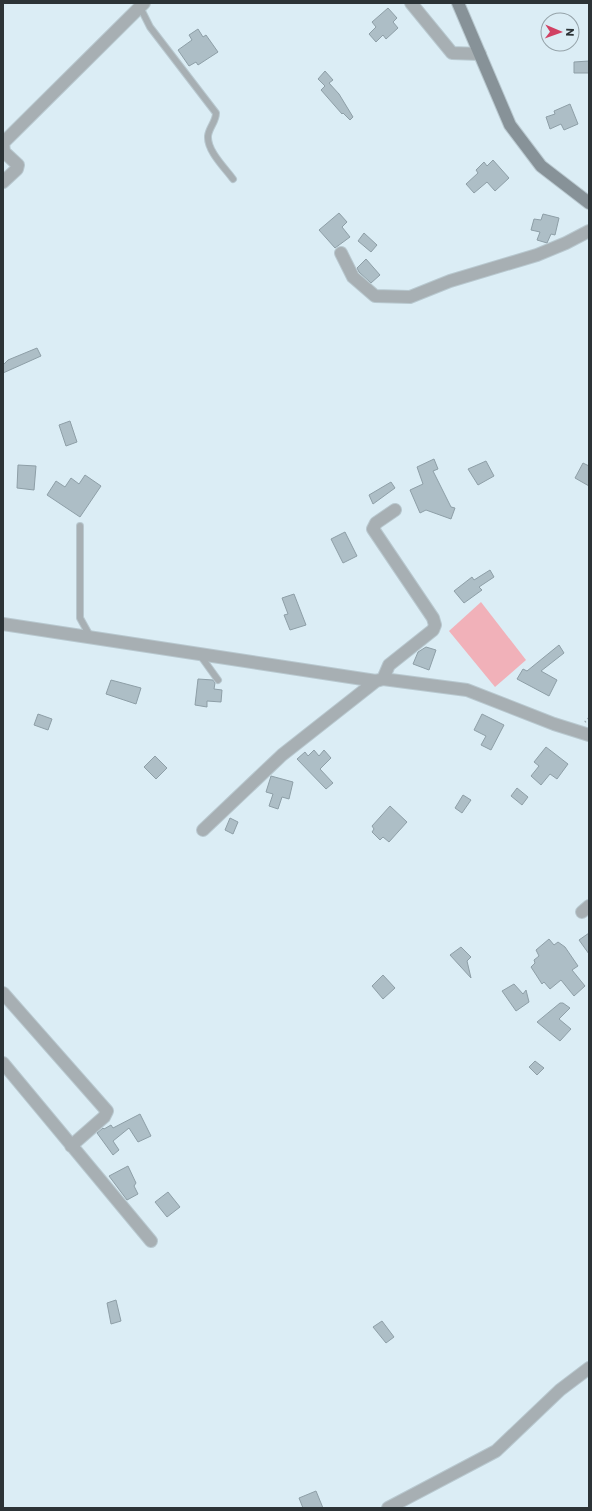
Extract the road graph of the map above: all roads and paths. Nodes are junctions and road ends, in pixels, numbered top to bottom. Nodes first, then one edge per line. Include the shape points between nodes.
1 (411, 3) edge
2 (458, 3) edge
3 (142, 5) edge
4 (480, 54) junction
5 (232, 179) dead end
6 (3, 182) edge
7 (589, 203) edge
8 (589, 231) edge
9 (341, 253) dead end
10 (395, 510) dead end
11 (80, 526) dead end
12 (3, 624) edge
13 (90, 636) junction
14 (200, 655) junction
15 (218, 680) dead end
16 (379, 680) junction
17 (589, 735) edge
18 (203, 830) dead end
19 (3, 993) edge
20 (3, 1063) edge
21 (71, 1146) junction
22 (152, 1241) dead end
23 (589, 1368) edge
24 (388, 1508) edge

1 - 4 street via 452,53
2 - 4 main road
3 - 5 lane via 150,27 216,113 208,137 211,149
3 - 6 street via 3,143 4,152 18,165
4 - 7 main road via 510,125 541,166
8 - 9 street via 537,254 450,281 410,297 375,296 353,277
10 - 16 street via 376,523 373,529 433,618 435,625 433,630 389,665
11 - 13 lane via 80,618
12 - 13 street
13 - 14 street
14 - 15 lane
14 - 16 street
16 - 17 street via 467,690
16 - 18 street via 282,756
19 - 21 street via 107,1111 107,1114
20 - 21 street
21 - 22 street
23 - 24 street via 560,1390 496,1451

